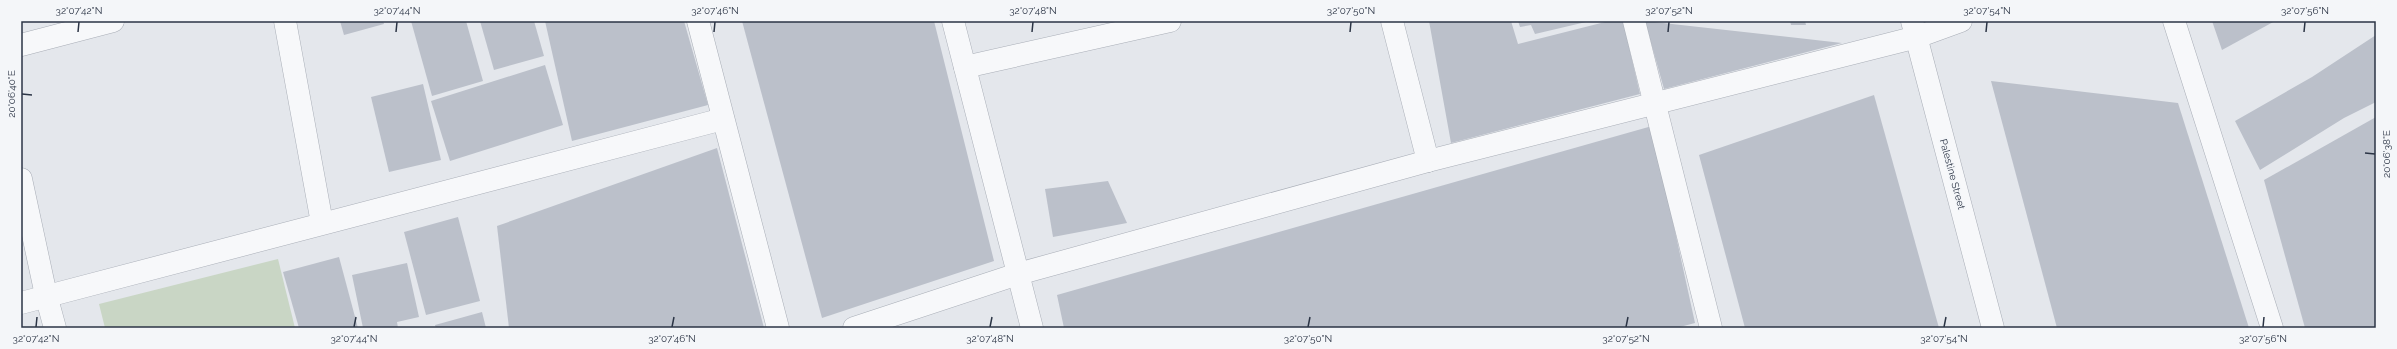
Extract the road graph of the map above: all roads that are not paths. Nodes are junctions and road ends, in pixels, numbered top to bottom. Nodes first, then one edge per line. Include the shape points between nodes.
1 (113, 21) edge
2 (285, 21) edge
3 (698, 21) edge
4 (953, 21) edge
5 (1170, 21) edge
6 (1392, 21) edge
7 (1634, 21) edge
8 (1961, 21) edge
9 (2174, 21) edge
10 (1915, 29) edge
11 (21, 45) edge
12 (965, 67) junction
13 (1655, 103) junction
14 (723, 119) junction
15 (1428, 161) junction
16 (21, 179) edge
17 (322, 223) junction
18 (1018, 274) junction
19 (46, 295) junction
20 (21, 303) edge
21 (55, 328) edge
22 (778, 328) edge
23 (854, 328) edge
24 (1032, 328) edge
25 (1711, 328) edge
26 (1993, 328) edge
27 (2272, 328) edge

1 - 11 street
2 - 17 street
3 - 14 street
4 - 12 street
5 - 12 street
6 - 15 street
7 - 13 street
8 - 10 street
9 - 27 street
10 - 13 street
10 - 26 street, Palestine Street
12 - 18 street
13 - 15 street
13 - 25 street
14 - 17 street
14 - 22 street
15 - 18 street
16 - 19 street
17 - 19 street
18 - 23 street
18 - 24 street
19 - 20 street
19 - 21 street

